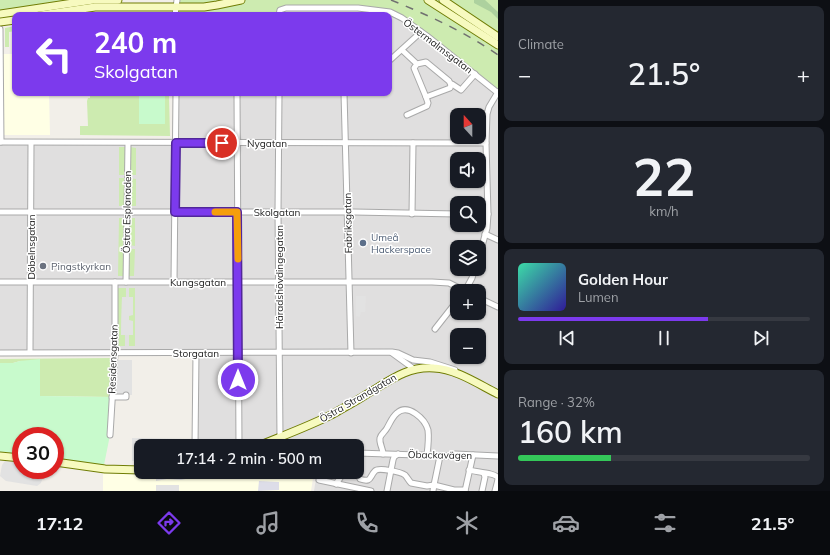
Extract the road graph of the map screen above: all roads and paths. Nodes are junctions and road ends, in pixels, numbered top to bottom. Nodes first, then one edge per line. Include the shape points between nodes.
1 (118, 0) edge
2 (241, 0) edge
3 (428, 0) edge
4 (443, 0) edge
5 (177, 3) edge
6 (12, 12) edge
7 (13, 12) edge
8 (61, 12) edge
9 (280, 12) edge
10 (390, 12) edge
11 (392, 13) edge
12 (0, 14) edge
13 (12, 20) edge
14 (0, 22) edge
15 (0, 29) edge
16 (421, 32) junction
17 (498, 37) edge
18 (498, 45) edge
19 (402, 50) junction
20 (392, 58) edge
21 (417, 64) junction
22 (475, 74) junction
23 (0, 81) edge
24 (451, 85) junction
25 (498, 92) edge
26 (176, 96) edge
27 (237, 96) edge
28 (279, 96) edge
29 (344, 96) edge
30 (426, 97) junction
31 (407, 115) dead end
32 (0, 142) edge
33 (31, 143) junction
34 (128, 143) junction
35 (176, 143) junction
36 (237, 143) junction
37 (278, 143) junction
38 (346, 143) junction
39 (413, 143) junction
40 (450, 143) edge
41 (486, 143) joint
42 (0, 212) edge
43 (30, 212) junction
44 (127, 212) junction
45 (175, 212) junction
46 (237, 212) junction
47 (278, 212) junction
48 (348, 212) junction
49 (412, 214) junction
50 (450, 214) edge
51 (488, 214) joint
52 (485, 234) junction
53 (483, 240) edge
54 (498, 240) edge
55 (0, 282) edge
56 (31, 282) junction
57 (115, 282) junction
58 (126, 282) junction
59 (174, 282) junction
60 (238, 282) junction
61 (279, 282) junction
62 (349, 282) junction
63 (450, 284) edge
64 (486, 301) edge
65 (498, 307) edge
66 (450, 310) edge
67 (434, 329) dead end
68 (30, 352) junction
69 (279, 352) junction
70 (351, 352) junction
71 (392, 352) junction
72 (0, 353) edge
73 (115, 353) junction
74 (196, 353) junction
75 (238, 353) junction
76 (414, 369) junction
77 (461, 376) junction
78 (498, 394) edge
79 (126, 395) dead end
80 (112, 397) junction
81 (110, 435) dead end
82 (280, 437) junction
83 (195, 439) edge
84 (239, 439) edge
85 (275, 439) edge
86 (364, 453) edge
87 (383, 454) junction
88 (398, 454) junction
89 (427, 455) junction
90 (473, 455) junction
91 (0, 456) edge
92 (440, 456) junction
93 (498, 456) edge
94 (12, 457) edge
95 (64, 463) edge
96 (134, 470) edge
97 (469, 470) junction
98 (391, 471) junction
99 (484, 474) junction
100 (319, 479) edge
101 (339, 479) edge
102 (360, 479) edge
103 (336, 484) junction
104 (434, 485) junction
105 (371, 491) edge
106 (387, 491) edge
107 (433, 491) edge
108 (465, 491) edge
109 (482, 491) edge
110 (495, 491) edge

1 - 7 main road via 93,0
2 - 5 main road via 210,6
3 - 18 main road
4 - 17 main road
5 - 8 main road via 95,7
6 - 12 main road
9 - 10 street, Östermalmsgatan via 286,8 358,8
11 - 16 street, Östermalmsgatan
13 - 14 main road
15 - 23 street
16 - 19 street
16 - 22 street, Östermalmsgatan
19 - 20 street
19 - 21 street
21 - 24 street via 426,62 450,81
21 - 30 street via 414,68
22 - 24 street via 461,90
22 - 25 street, Östermalmsgatan
23 - 32 street
24 - 30 street via 450,88
25 - 41 street via 487,114
26 - 35 street
27 - 36 street
28 - 37 street, Häradshövdingegatan
29 - 38 street, Fabriksgatan
30 - 31 street via 427,106
32 - 33 street, Nygatan
33 - 34 street, Nygatan
33 - 43 street, Döbelnsgatan
34 - 35 street, Nygatan
34 - 44 street, Östra Esplanaden
35 - 36 street, Nygatan
35 - 45 street
36 - 37 street, Nygatan
36 - 46 street
37 - 38 street, Nygatan
37 - 47 street, Häradshövdingegatan
38 - 39 street, Nygatan
38 - 48 street, Fabriksgatan
39 - 40 street, Nygatan
39 - 49 street
41 - 51 street
42 - 43 street, Skolgatan
43 - 44 street, Skolgatan
43 - 56 street, Döbelnsgatan
44 - 45 street, Skolgatan
44 - 58 street, Östra Esplanaden
45 - 46 street, Skolgatan
45 - 59 street
46 - 47 street, Skolgatan
46 - 60 street
47 - 48 street, Skolgatan
47 - 61 street, Häradshövdingegatan
48 - 49 street, Skolgatan
48 - 62 street, Fabriksgatan
49 - 50 street, Skolgatan
51 - 52 street
52 - 53 street
52 - 54 street
55 - 56 street, Kungsgatan
56 - 57 street, Kungsgatan
56 - 68 street, Döbelnsgatan
57 - 58 street, Kungsgatan
57 - 73 street, Residensgatan
58 - 59 street, Kungsgatan
59 - 60 street, Kungsgatan
60 - 61 street, Kungsgatan
60 - 75 street
61 - 62 street, Kungsgatan
61 - 69 street, Häradshövdingegatan
62 - 63 street, Kungsgatan
62 - 70 street, Fabriksgatan
64 - 65 street
66 - 67 street
68 - 72 street, Storgatan
68 - 73 street, Storgatan
69 - 70 street, Storgatan
69 - 75 street, Storgatan
69 - 82 street, Häradshövdingegatan
70 - 71 street, Storgatan
71 - 76 street
71 - 77 street, Storgatan via 413,360 447,366 458,371
73 - 74 street, Storgatan
73 - 80 street, Residensgatan
74 - 75 street, Storgatan
74 - 83 street
75 - 84 street
76 - 77 main road, Storgatan via 438,368
76 - 82 main road, Östra Strandgatan via 398,375 329,416
77 - 78 main road, Storgatan
79 - 80 street
80 - 81 street, Residensgatan
82 - 85 main road, Östra Strandgatan
86 - 87 street, Öbackavägen
87 - 88 street, Öbackavägen
87 - 89 street via 380,437 394,416 405,409 412,411 426,423
88 - 89 street, Öbackavägen
88 - 98 street via 394,457
89 - 92 street, Öbackavägen
90 - 92 street, Öbackavägen
90 - 93 street, Öbackavägen
90 - 97 street
91 - 94 main road
92 - 104 street
95 - 96 main road
97 - 99 street
97 - 108 street
98 - 102 street via 378,470 369,480
98 - 104 street via 405,475 411,483
98 - 106 street
99 - 109 street
99 - 110 street via 498,477
100 - 103 street
101 - 103 street
103 - 105 street
104 - 107 street
104 - 108 street

